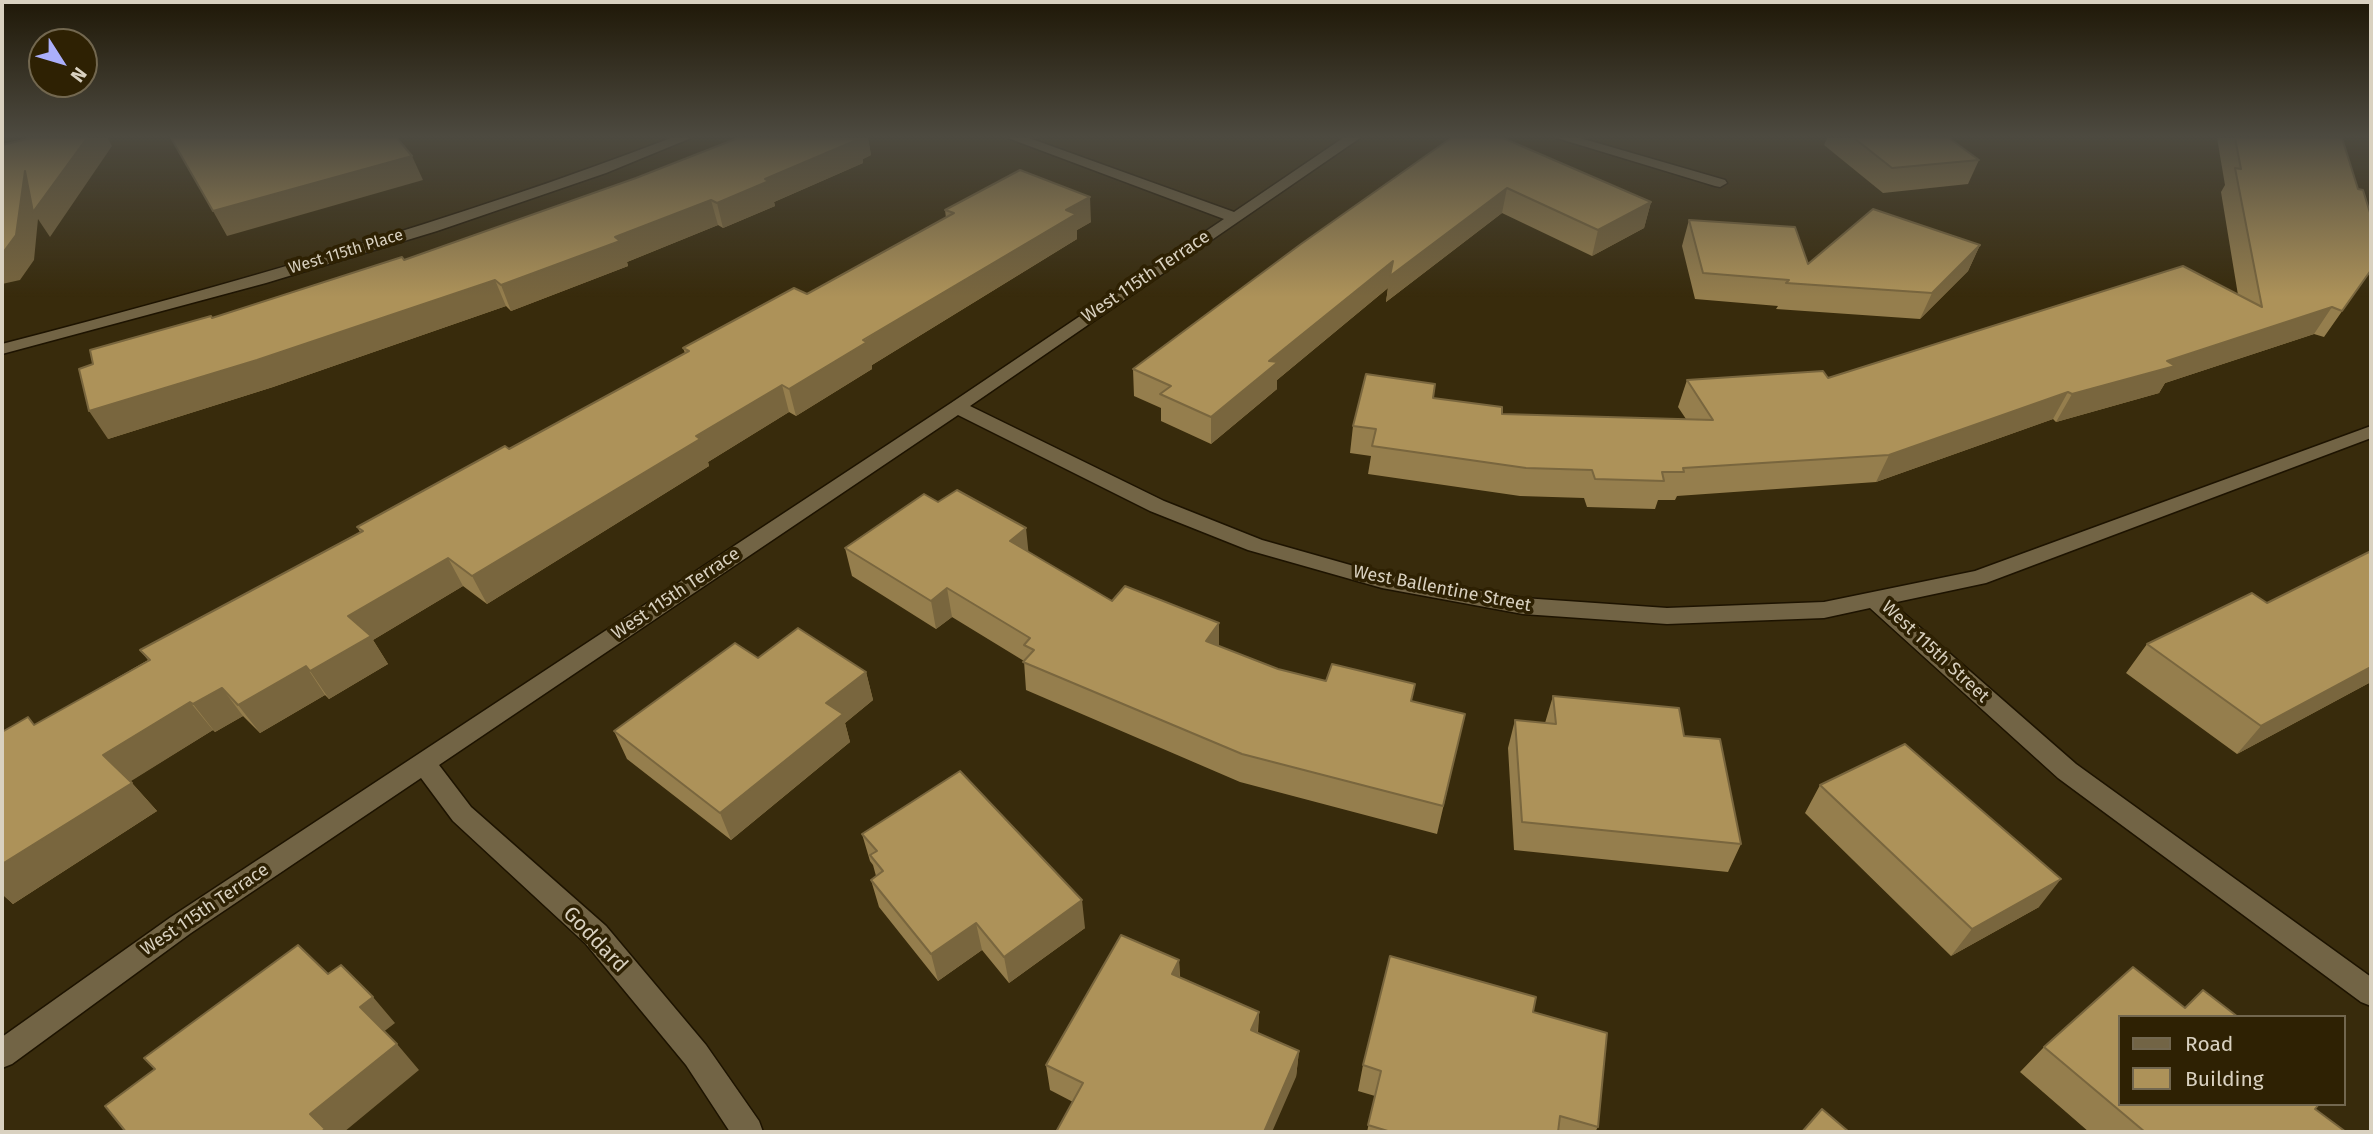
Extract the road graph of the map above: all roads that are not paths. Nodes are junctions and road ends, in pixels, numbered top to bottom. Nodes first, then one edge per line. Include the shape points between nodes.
1 (538, 191) edge
2 (1162, 191) edge
3 (1273, 191) edge
4 (1234, 217) junction
5 (2, 349) edge
6 (957, 407) junction
7 (2371, 432) edge
8 (1876, 601) junction
9 (424, 764) junction
10 (2371, 993) edge
11 (2, 1054) edge
12 (748, 1132) edge

1 - 5 street, West 115th Place via 305,265
2 - 4 street
3 - 4 street, West 115th Terrace
4 - 6 street, West 115th Terrace
6 - 8 street, West Ballentine Street via 1157,506 1255,545 1382,581 1522,606 1667,616 1785,613
6 - 9 street, West 115th Terrace
7 - 8 street, West 115th Street via 1979,578
8 - 10 street, West 115th Street via 2067,771
9 - 11 street, West 115th Terrace via 181,925
9 - 12 street, Goddard via 463,814 596,935 696,1055

